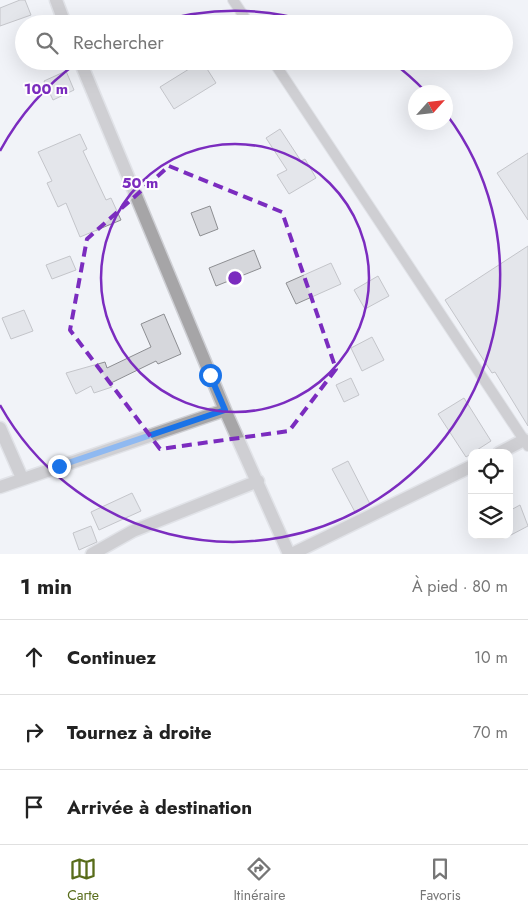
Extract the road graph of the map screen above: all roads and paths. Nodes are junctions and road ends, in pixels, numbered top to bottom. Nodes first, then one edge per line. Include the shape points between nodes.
1 (56, 0) edge
2 (233, 0) edge
3 (62, 15) edge
4 (243, 15) edge
5 (84, 70) edge
6 (280, 70) edge
7 (225, 410) junction
8 (0, 428) edge
9 (526, 443) edge
10 (510, 449) edge
11 (468, 468) edge
12 (22, 478) junction
13 (258, 481) junction
14 (0, 486) edge
15 (92, 554) edge
16 (291, 554) edge

1 - 3 street
2 - 4 lane
5 - 7 street
6 - 9 lane
7 - 12 street
7 - 13 street
8 - 12 street
9 - 10 street
11 - 16 street
12 - 14 street
13 - 15 street via 133,531
13 - 16 street

